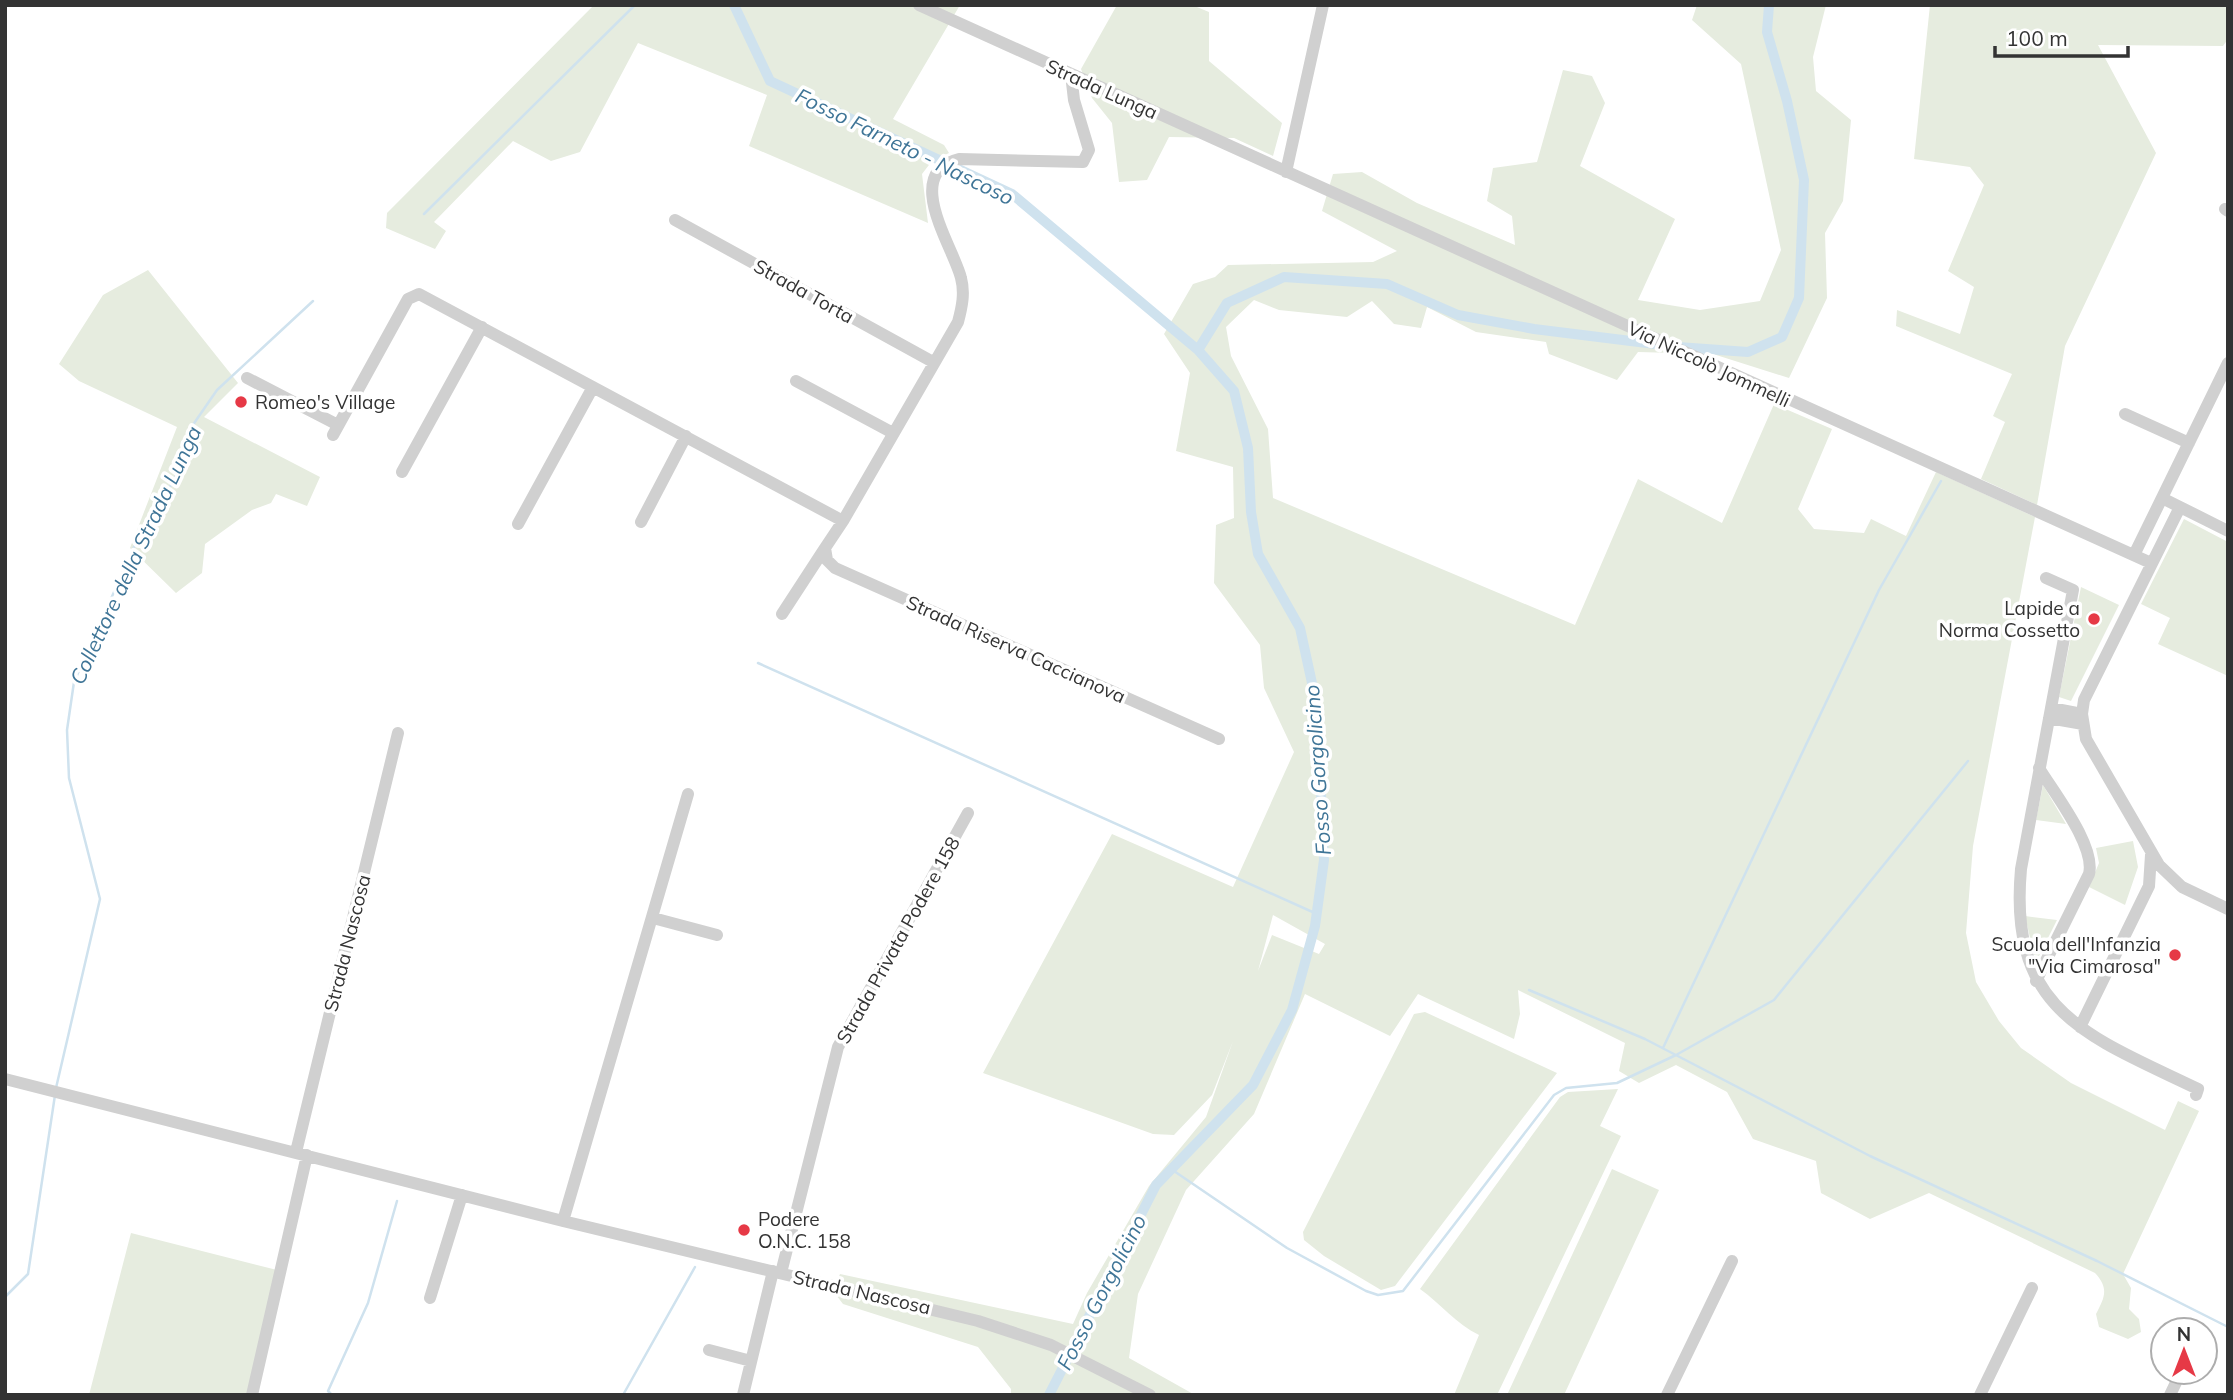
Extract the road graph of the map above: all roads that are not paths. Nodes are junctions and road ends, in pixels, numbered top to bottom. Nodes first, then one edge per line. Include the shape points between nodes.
1 (919, 5) edge
2 (1323, 5) edge
3 (1071, 74) junction
4 (1286, 172) junction
5 (675, 220) dead end
6 (482, 327) junction
7 (933, 362) junction
8 (2228, 363) edge
9 (247, 378) dead end
10 (796, 381) dead end
11 (593, 387) junction
12 (2125, 414) dead end
13 (893, 433) junction
14 (686, 436) junction
15 (2189, 443) junction
16 (402, 472) dead end
17 (2162, 498) junction
18 (2180, 507) junction
19 (843, 521) junction
20 (641, 522) dead end
21 (517, 524) dead end
22 (2228, 531) edge
23 (825, 548) junction
24 (2134, 555) junction
25 (2151, 563) junction
26 (2046, 578) dead end
27 (782, 614) dead end
28 (2050, 713) junction
29 (2082, 719) junction
30 (397, 733) dead end
31 (1219, 739) dead end
32 (2039, 768) junction
33 (688, 794) dead end
34 (968, 813) dead end
35 (2151, 853) junction
36 (2182, 887) junction
37 (2142, 899) junction
38 (2228, 909) edge
39 (653, 918) junction
40 (717, 935) dead end
41 (2036, 981) junction
42 (2080, 1027) junction
43 (5, 1079) edge
44 (2196, 1095) dead end
45 (301, 1154) junction
46 (462, 1195) junction
47 (563, 1221) junction
48 (1732, 1261) dead end
49 (777, 1272) junction
50 (2032, 1288) dead end
51 (430, 1298) dead end
52 (709, 1350) dead end
53 (751, 1361) junction
54 (1984, 1393) edge
55 (252, 1395) edge
56 (743, 1395) edge
57 (1150, 1395) edge
58 (1667, 1395) edge

1 - 3 street, Strada Lunga
2 - 4 street
3 - 4 street, Strada Lunga
3 - 7 street via 1089,150 1083,163 953,160 940,170 934,207 960,275 962,300 954,332
4 - 24 street, Via Niccolò Jommelli
5 - 7 street, Strada Torta
6 - 9 street via 422,295 411,295 335,430
6 - 11 street
6 - 16 street
7 - 13 street
8 - 15 street
10 - 13 street
11 - 14 street
11 - 21 street
12 - 15 street
13 - 19 street
14 - 19 street
14 - 20 street
15 - 17 street
17 - 18 street
17 - 24 street
18 - 22 street
18 - 25 street
19 - 23 street
23 - 27 street
23 - 31 street, Strada Riserva Caccianova via 827,560 839,570
24 - 25 street, Via Niccolò Jommelli
25 - 29 street via 2084,701
26 - 28 street via 2073,590
28 - 29 street
28 - 32 street
29 - 35 street via 2087,739
30 - 45 street, Strada Nascosa
32 - 41 street via 2018,909
32 - 41 street via 2091,863
33 - 39 street
34 - 49 street, Strada Privata Podere 158 via 838,1047
35 - 36 street
35 - 37 street via 2151,877
36 - 37 street via 2157,887
36 - 38 street
37 - 42 street
39 - 40 street
39 - 47 street
41 - 42 street
42 - 44 street via 2198,1089
43 - 45 street, Strada Nascosa
45 - 46 street, Strada Nascosa
45 - 55 street
46 - 47 street, Strada Nascosa
46 - 51 street
47 - 49 street, Strada Nascosa
48 - 58 street
49 - 53 street, Strada Privata Podere 158
49 - 57 street, Strada Nascosa via 1029,1336
50 - 54 street
52 - 53 street
53 - 56 street, Strada Privata Podere 158

